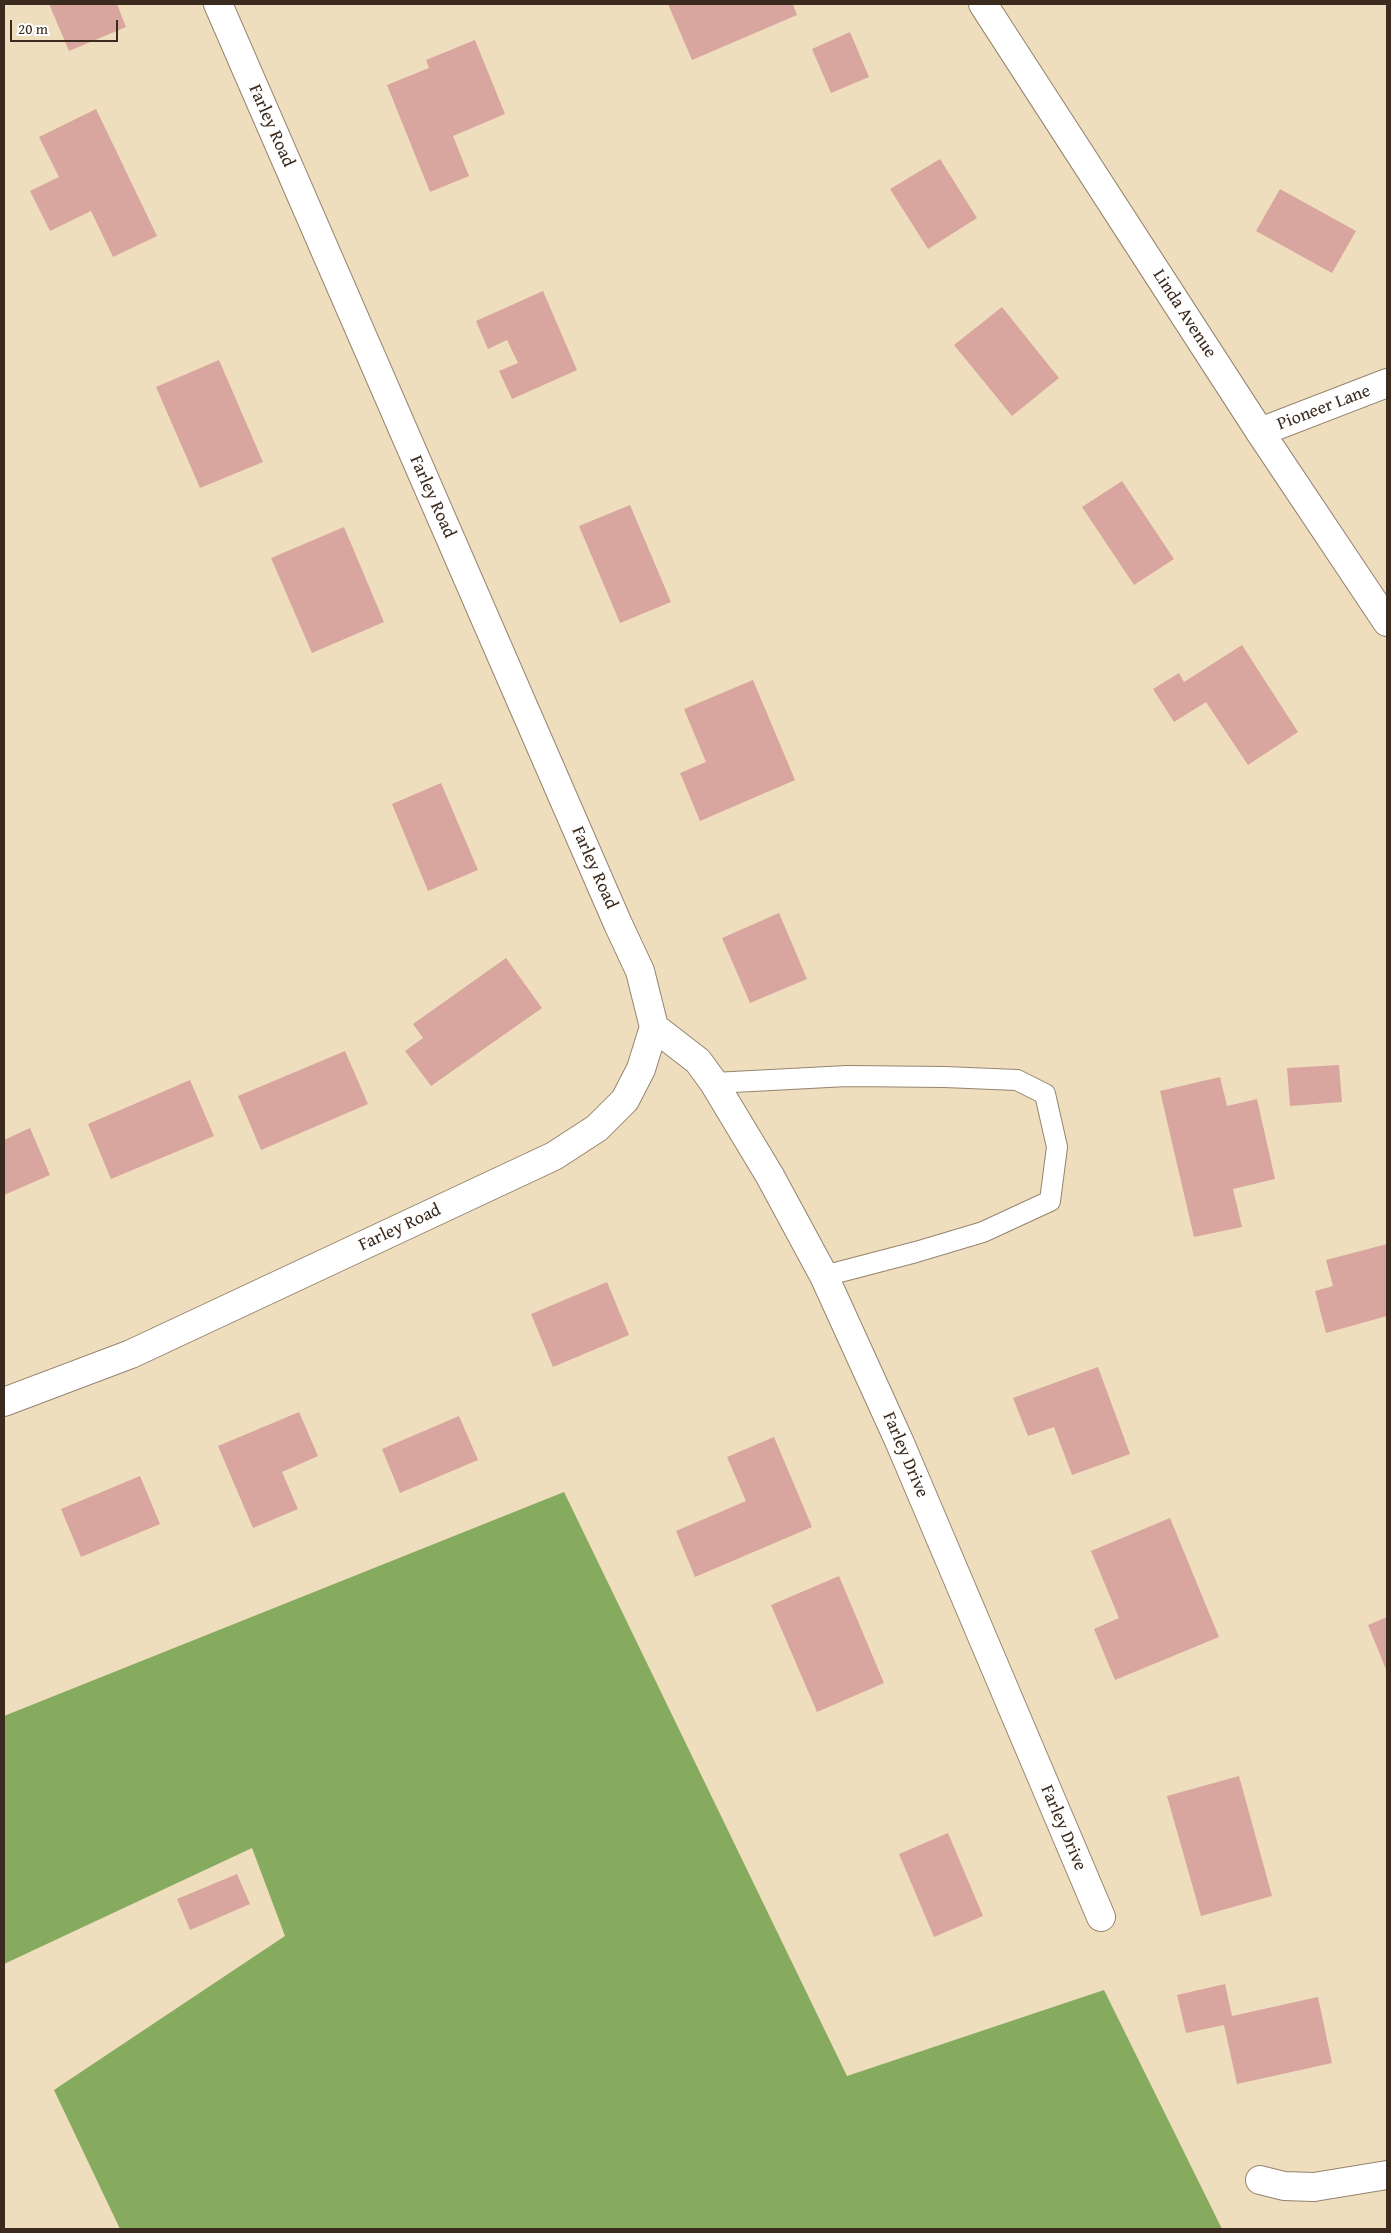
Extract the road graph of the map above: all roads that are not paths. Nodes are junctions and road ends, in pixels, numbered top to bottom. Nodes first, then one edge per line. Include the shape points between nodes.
1 (218, 4) edge
2 (983, 4) edge
3 (1387, 383) edge
4 (1260, 432) junction
5 (1387, 622) edge
6 (654, 1028) junction
7 (714, 1083) junction
8 (824, 1276) junction
9 (4, 1402) edge
10 (1101, 1917) dead end
11 (1387, 2175) edge
12 (1260, 2180) dead end

1 - 6 street, Farley Road via 640,971
2 - 4 street, Linda Avenue
3 - 4 street, Pioneer Lane
4 - 5 street, Linda Avenue
6 - 7 street, Farley Drive via 698,1062
6 - 9 street, Farley Road via 641,1068 625,1100 597,1128 554,1156 131,1354
7 - 8 street, Farley Drive via 770,1176
7 - 8 lane via 847,1076 945,1077 1017,1080 1045,1094 1056,1147 1050,1201 983,1232
8 - 10 street, Farley Drive via 900,1443
11 - 12 street via 1314,2186 1284,2186

